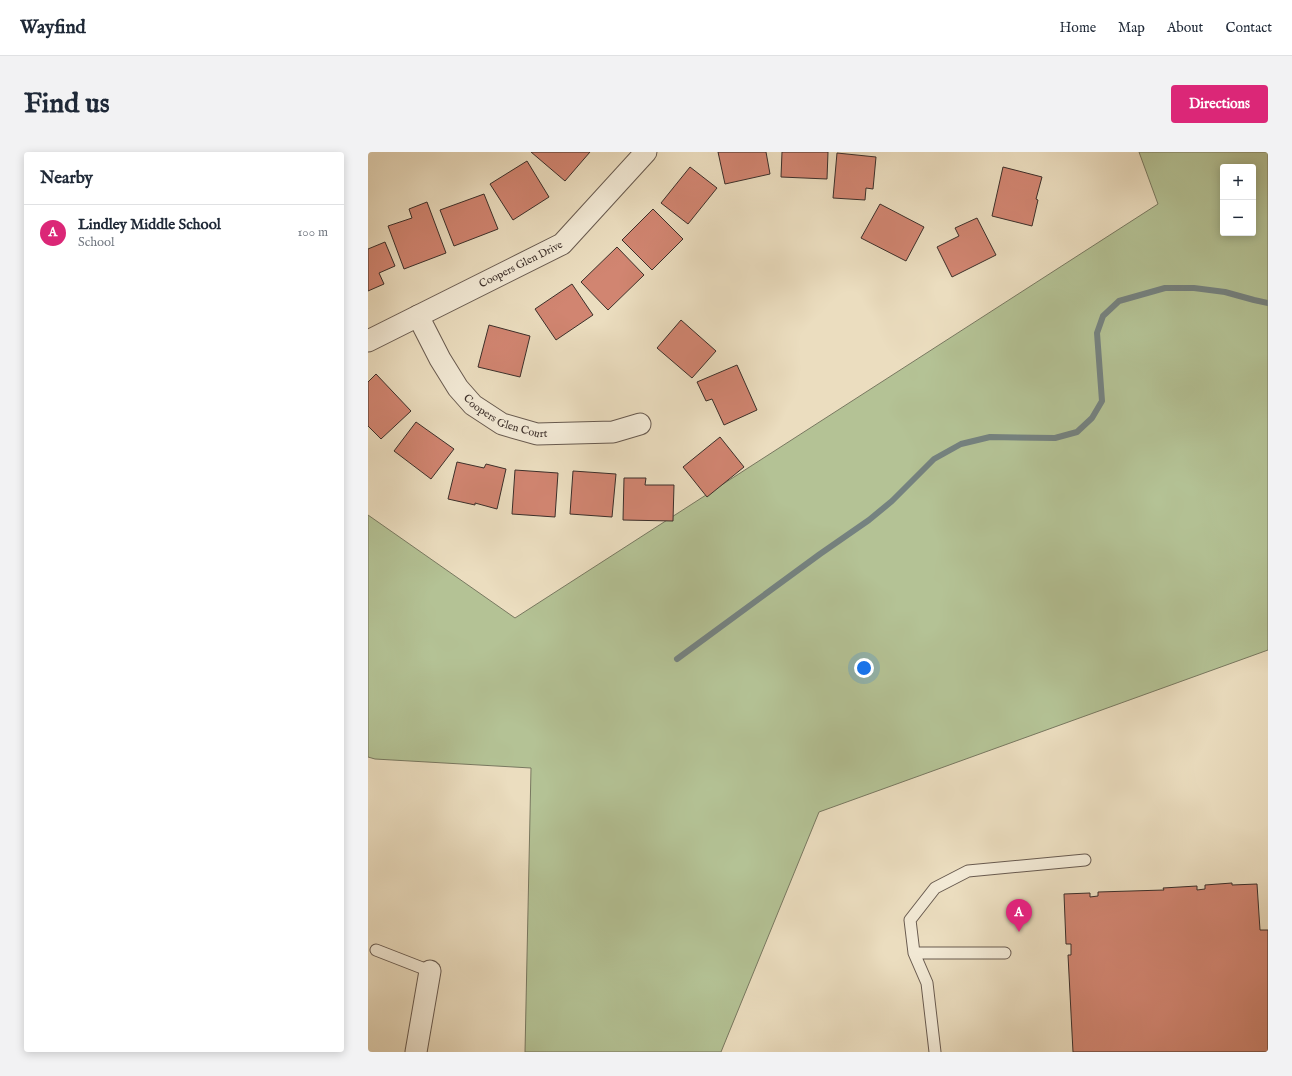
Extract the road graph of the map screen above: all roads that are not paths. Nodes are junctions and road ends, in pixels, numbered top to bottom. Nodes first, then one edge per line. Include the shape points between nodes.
1 (646, 152) edge
2 (418, 316) junction
3 (368, 342) edge
4 (640, 424) dead end
5 (1085, 860) dead end
6 (376, 950) dead end
7 (914, 953) junction
8 (1005, 954) dead end
9 (430, 971) joint
10 (416, 1052) edge
11 (935, 1052) edge

1 - 2 street, Coopers Glen Drive via 562,244
2 - 3 street, Coopers Glen Drive
2 - 4 street, Coopers Glen Court via 458,388 473,405 502,424 537,434 613,432
5 - 7 lane via 968,871 935,888 910,920
6 - 9 lane
7 - 8 lane
7 - 11 lane via 927,983
9 - 10 street

